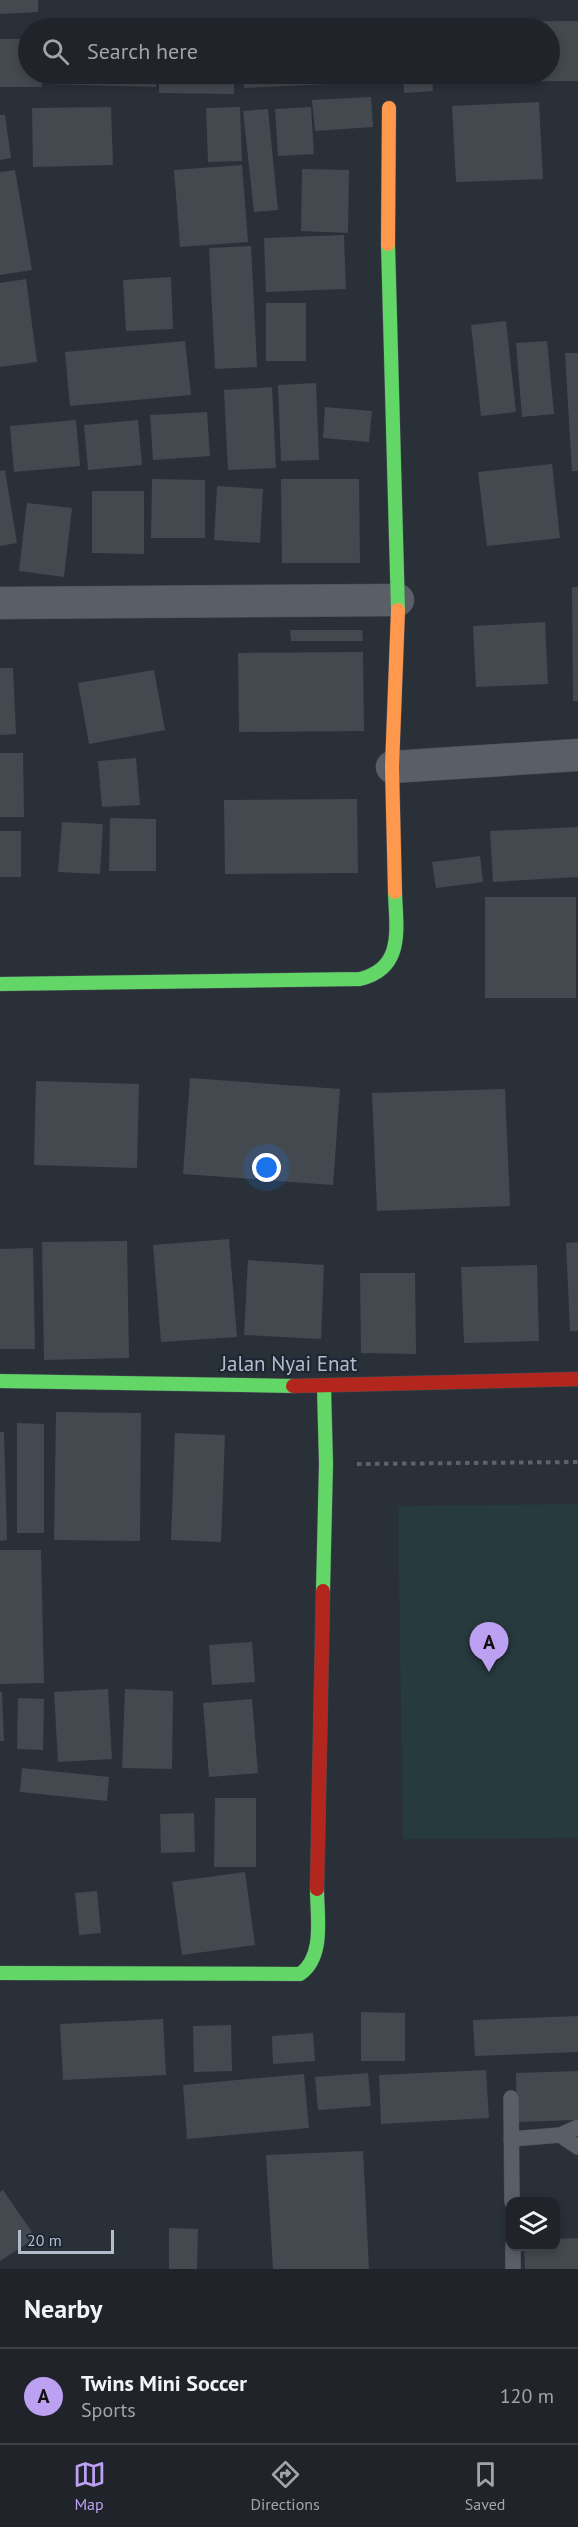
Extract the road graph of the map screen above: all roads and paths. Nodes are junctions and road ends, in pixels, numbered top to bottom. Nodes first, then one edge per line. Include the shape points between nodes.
1 (389, 108) dead end
2 (398, 600) junction
3 (0, 603) edge
4 (578, 755) edge
5 (392, 767) junction
6 (0, 984) edge
7 (578, 1379) edge
8 (0, 1382) edge
9 (324, 1387) junction
10 (578, 1462) edge
11 (326, 1464) junction
12 (0, 1973) edge
13 (510, 2098) dead end
14 (578, 2127) edge
15 (560, 2135) junction
16 (511, 2139) junction
17 (578, 2147) edge
18 (512, 2197) edge
19 (513, 2251) edge
20 (513, 2269) edge

1 - 2 street via 387,209
2 - 3 street
2 - 5 street
4 - 5 street
5 - 6 street via 396,946 378,973 365,980 340,981
7 - 9 street, Jalan Nyai Enat
8 - 9 street, Jalan Nyai Enat
9 - 11 street
10 - 11 path
11 - 12 street via 316,1955 310,1967 300,1974
13 - 16 lane
14 - 15 lane
15 - 16 lane
15 - 17 lane
16 - 18 lane
19 - 20 lane

